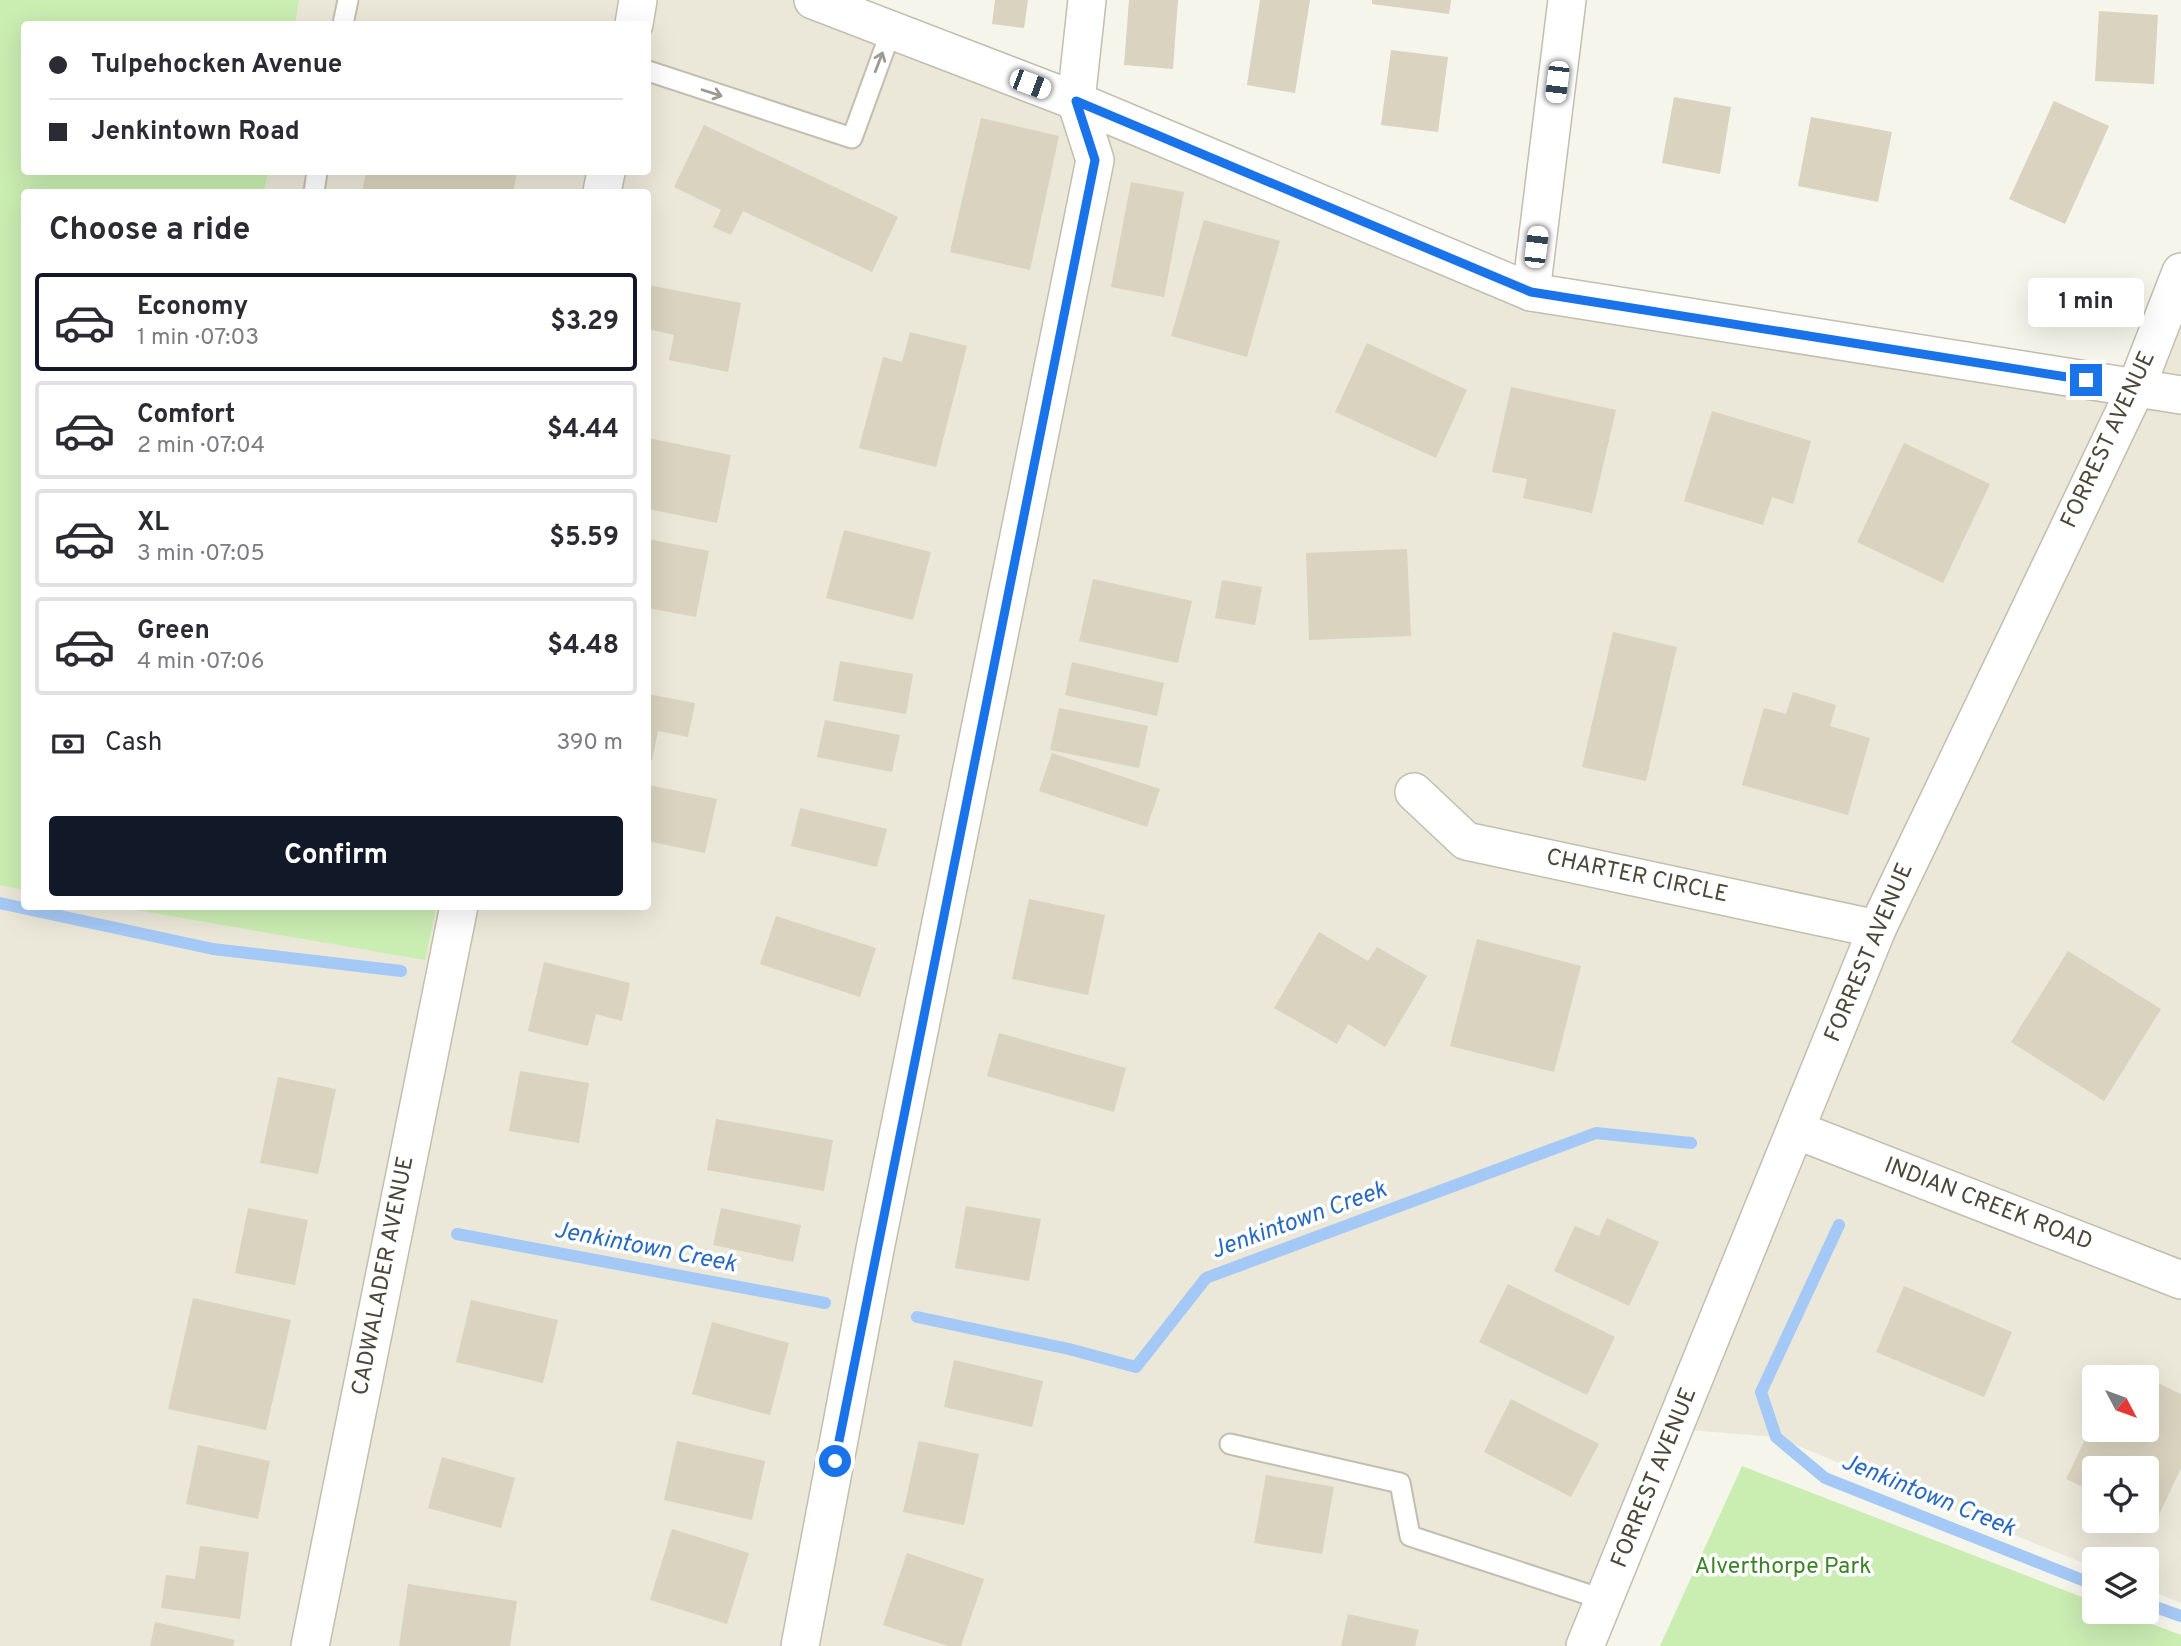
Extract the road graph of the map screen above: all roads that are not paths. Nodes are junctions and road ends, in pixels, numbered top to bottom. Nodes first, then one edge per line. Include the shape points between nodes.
1 (348, 0) edge
2 (638, 0) edge
3 (813, 0) edge
4 (1087, 0) edge
5 (1567, 0) edge
6 (344, 21) edge
7 (634, 21) edge
8 (891, 31) junction
9 (651, 72) edge
10 (1076, 101) junction
11 (2181, 272) edge
12 (1531, 292) junction
13 (2136, 388) junction
14 (2181, 395) edge
15 (1414, 792) dead end
16 (458, 910) edge
17 (1877, 929) junction
18 (1796, 1130) junction
19 (2181, 1280) edge
20 (1230, 1444) dead end
21 (1605, 1600) junction
22 (310, 1646) edge
23 (800, 1646) edge
24 (1585, 1646) edge

1 - 6 lane
2 - 7 street
3 - 8 street
4 - 10 street
5 - 12 street
9 -> 8 lane via 852,138
8 - 10 street
10 - 12 street
10 - 23 street via 1095,160 875,1249
11 - 13 street, FORREST AVENUE
12 - 13 street
13 - 14 street
13 - 17 street, FORREST AVENUE
15 - 17 street, CHARTER CIRCLE via 1466,841
16 - 22 street, CADWALADER AVENUE
17 - 18 street, FORREST AVENUE
18 - 19 street, INDIAN CREEK ROAD
18 - 21 street, FORREST AVENUE
20 - 21 lane via 1401,1483 1409,1536
21 - 24 street, FORREST AVENUE

